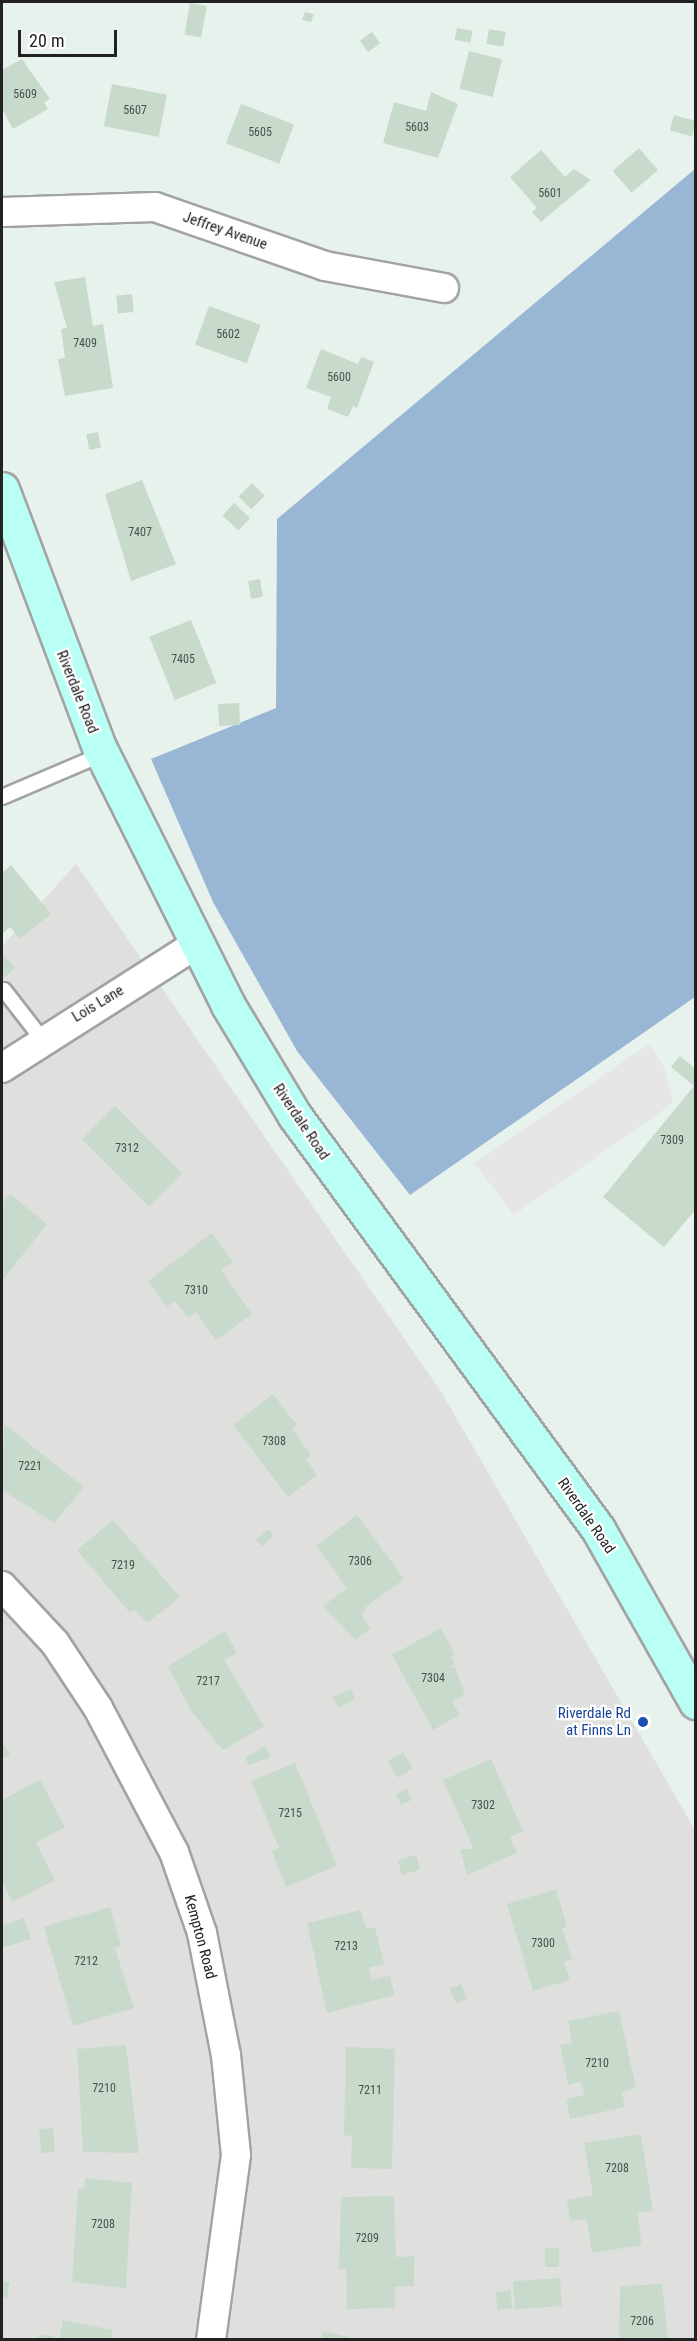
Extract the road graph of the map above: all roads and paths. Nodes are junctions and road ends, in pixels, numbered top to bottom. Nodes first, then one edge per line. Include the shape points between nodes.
1 (2, 212) edge
2 (444, 288) dead end
3 (2, 489) edge
4 (103, 754) junction
5 (2, 797) edge
6 (197, 944) junction
7 (4, 990) dead end
8 (42, 1040) junction
9 (2, 1068) edge
10 (2, 1586) edge
11 (696, 1702) edge
12 (211, 2340) edge

1 - 2 street, Jeffrey Avenue via 155,207 325,266
3 - 4 main road, Riverdale Road via 31,579
4 - 5 lane
4 - 6 main road, Riverdale Road
6 - 8 street, Lois Lane
6 - 11 main road, Riverdale Road via 296,1116 598,1529
7 - 8 lane
8 - 9 street, Lois Lane
10 - 12 street, Kempton Road via 55,1643 98,1708 174,1852 202,1933 226,2055 236,2155

